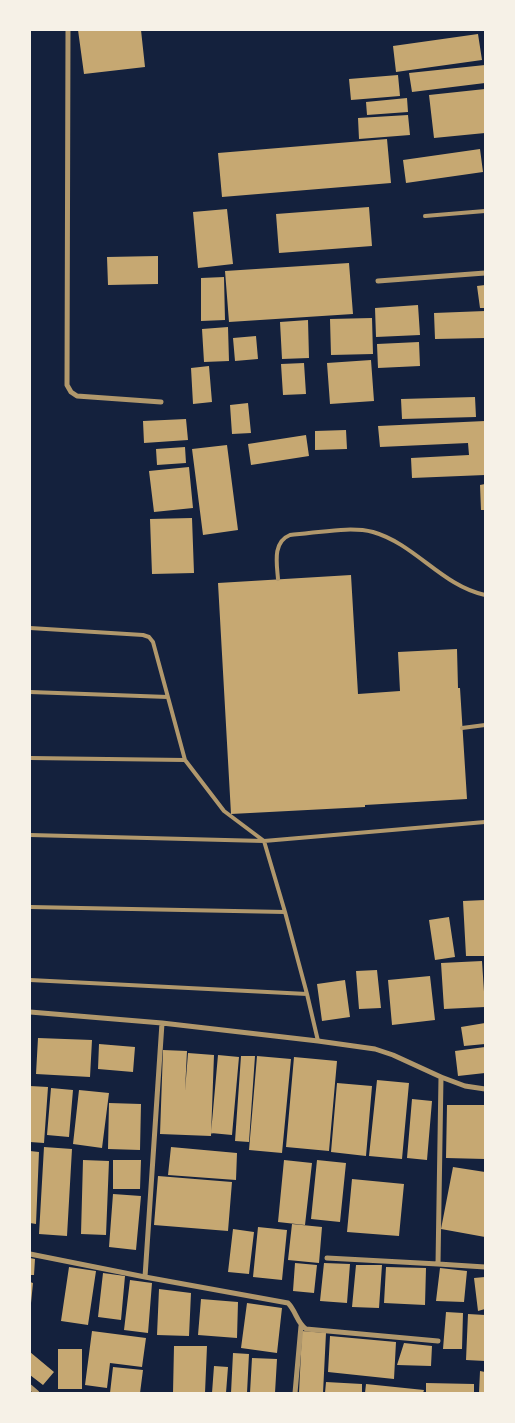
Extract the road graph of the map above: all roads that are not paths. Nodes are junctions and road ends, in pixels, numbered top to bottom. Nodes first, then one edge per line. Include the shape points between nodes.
1 (68, 30) edge
2 (485, 211) edge
3 (425, 216) dead end
4 (485, 273) edge
5 (378, 281) dead end
6 (160, 402) dead end
7 (278, 579) dead end
8 (485, 595) edge
9 (30, 628) edge
10 (30, 692) edge
11 (168, 697) junction
12 (485, 725) edge
13 (462, 728) dead end
14 (30, 758) edge
15 (185, 760) junction
16 (485, 822) edge
17 (30, 836) edge
18 (264, 841) junction
19 (30, 907) edge
20 (285, 912) junction
21 (30, 980) edge
22 (307, 994) junction
23 (30, 1012) edge
24 (162, 1023) junction
25 (318, 1041) junction
26 (441, 1077) junction
27 (485, 1090) edge
28 (30, 1254) edge
29 (327, 1258) dead end
30 (438, 1264) junction
31 (485, 1268) edge
32 (145, 1277) junction
33 (301, 1326) junction
34 (438, 1341) dead end
35 (30, 1387) edge
36 (36, 1393) edge
37 (295, 1393) edge

1 - 6 street via 67,385 77,396
2 - 3 lane
4 - 5 street
7 - 8 lane via 276,553 282,541 289,536 342,530 365,531 393,540 456,584
9 - 11 lane via 149,637
10 - 11 lane
11 - 15 lane
12 - 13 lane
14 - 15 lane
15 - 18 lane via 224,811
16 - 18 lane
17 - 18 lane
18 - 20 lane
19 - 20 lane
20 - 22 lane
21 - 22 lane
22 - 25 lane
23 - 24 street
24 - 25 street
24 - 32 street
25 - 26 street via 393,1054
26 - 27 street
26 - 30 street
28 - 32 street
29 - 30 street
30 - 31 street
32 - 33 street via 288,1303
33 - 34 street
33 - 37 street
35 - 36 street

